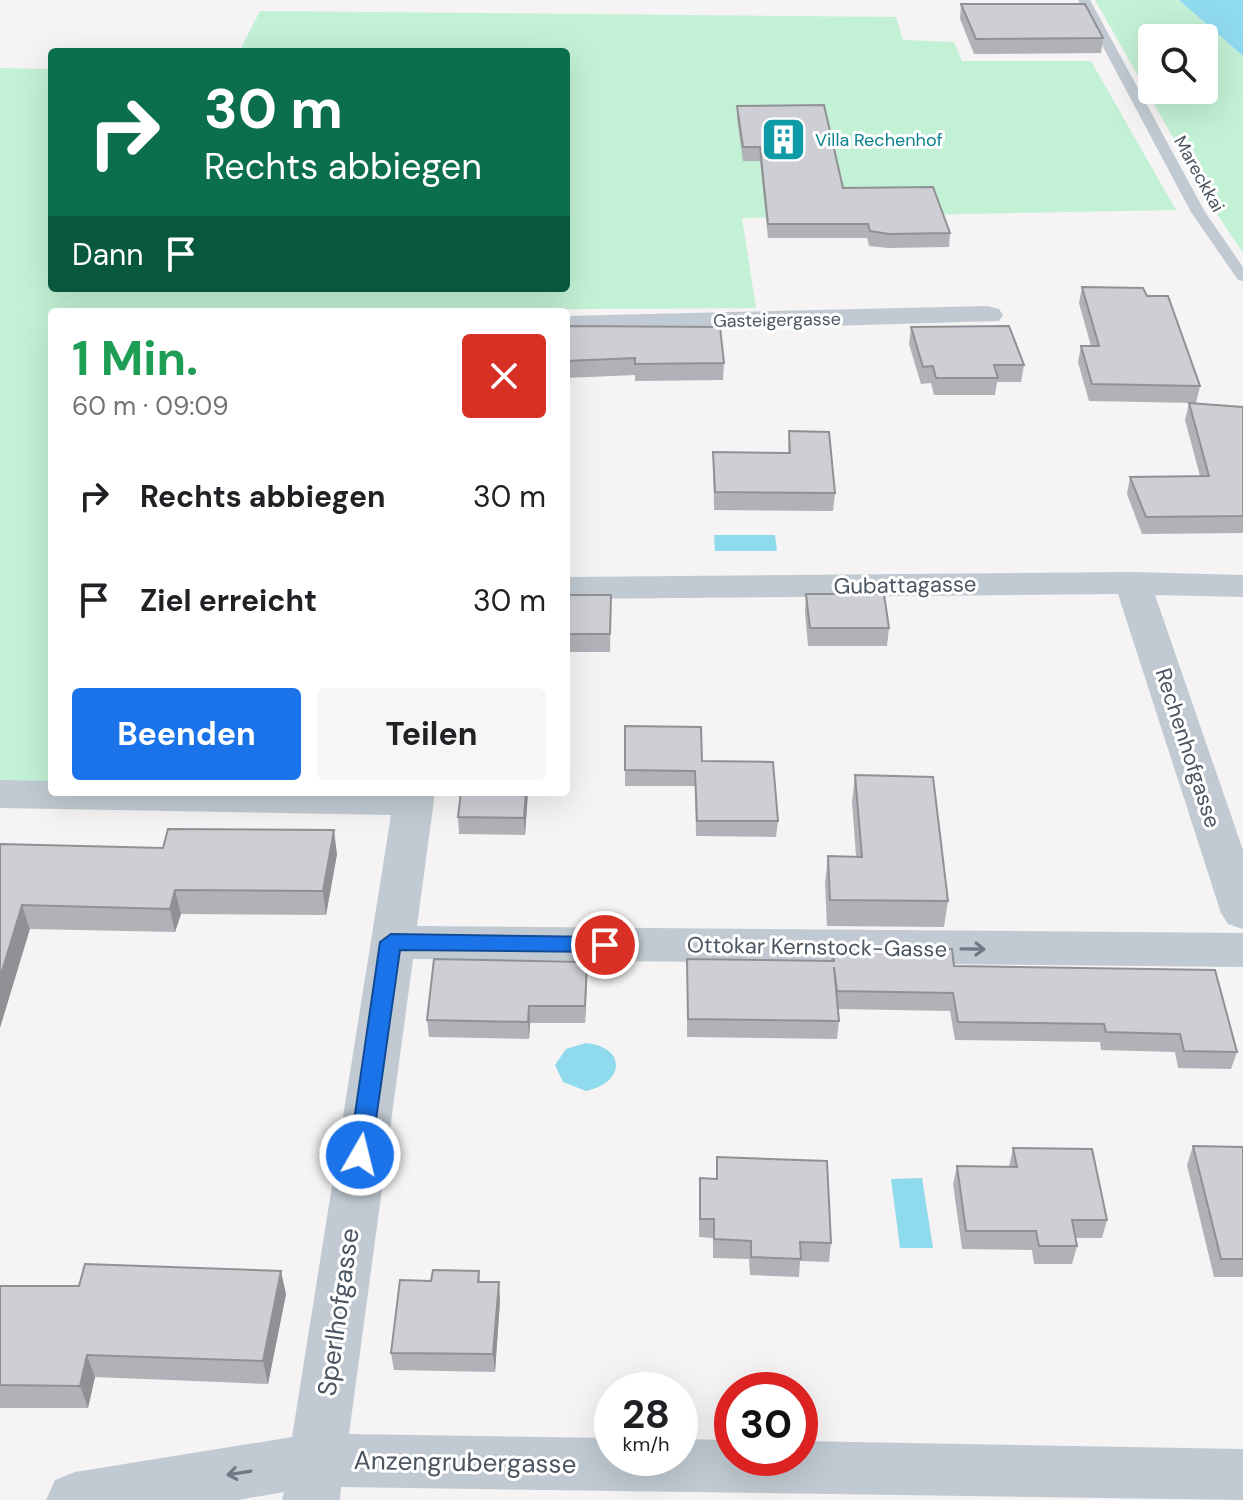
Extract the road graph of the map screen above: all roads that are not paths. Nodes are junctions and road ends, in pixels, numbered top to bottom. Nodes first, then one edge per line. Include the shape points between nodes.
1 (1084, 0) edge
2 (1243, 277) edge
3 (988, 315) dead end
4 (570, 325) edge
5 (1133, 583) junction
6 (1243, 586) edge
7 (570, 588) edge
8 (0, 794) edge
9 (48, 794) edge
10 (275, 796) edge
11 (413, 797) edge
12 (1243, 913) edge
13 (391, 942) junction
14 (1243, 950) edge
15 (1243, 1476) edge
16 (314, 1480) edge
17 (75, 1500) edge

1 - 2 lane, Mareckkai via 1198,212
3 - 4 street, Gasteigergasse
5 - 6 street, Gubattagasse
5 - 7 street, Gubattagasse
5 - 12 street, Rechenhofgasse
8 - 9 street
10 - 11 street
11 - 13 street, Sperlhofgasse
13 -> 14 street, Ottokar Kernstock-Gasse
13 - 16 street, Sperlhofgasse
15 - 16 street, Anzengrubergasse
16 -> 17 street, Anzengrubergasse

